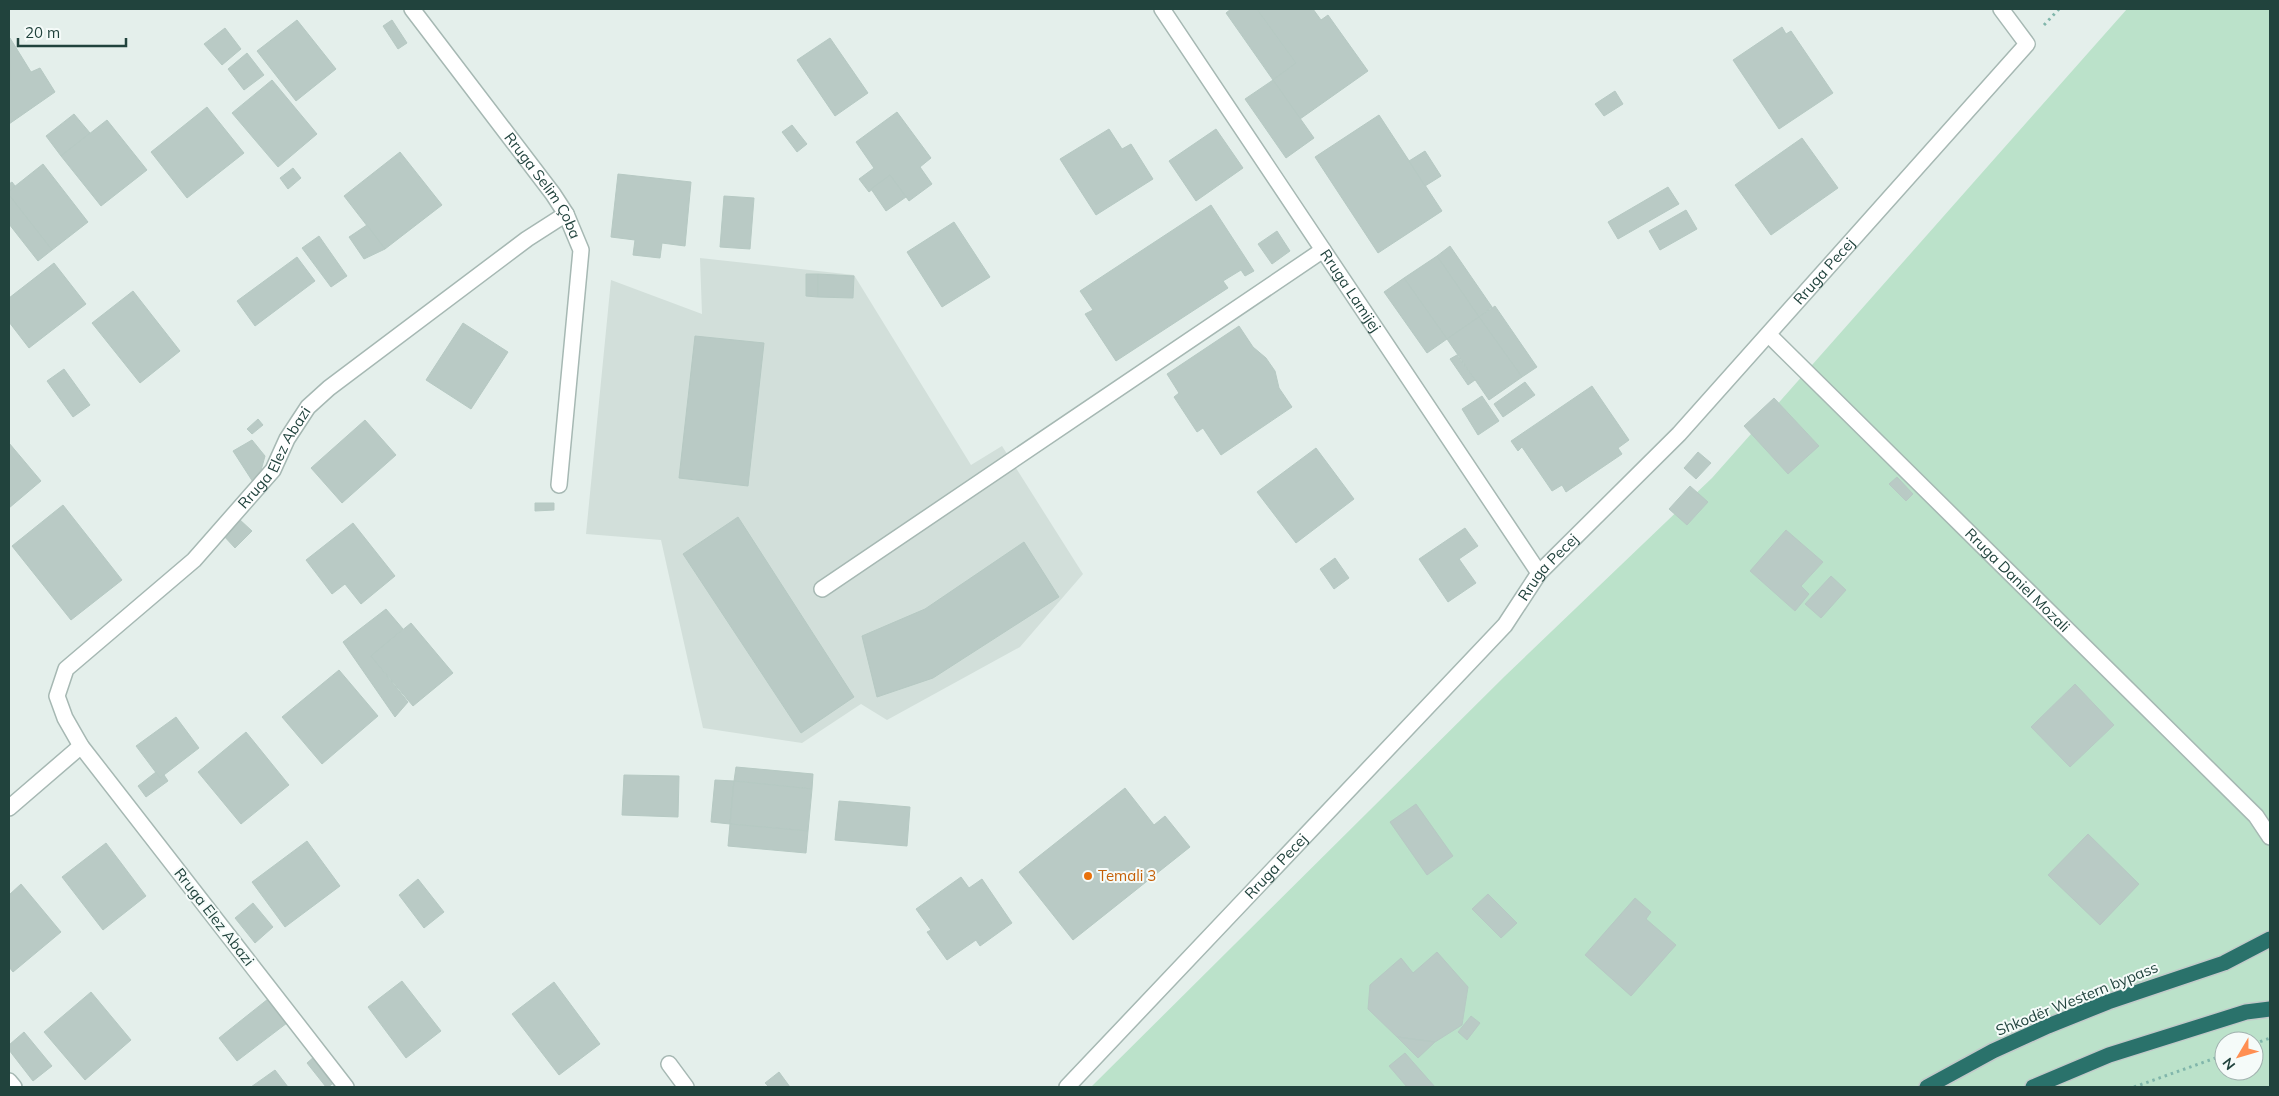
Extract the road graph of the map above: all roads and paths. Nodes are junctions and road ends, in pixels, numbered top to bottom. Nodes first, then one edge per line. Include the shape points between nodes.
1 (412, 9) edge
2 (1162, 9) edge
3 (2001, 9) edge
4 (566, 214) junction
5 (1323, 250) junction
6 (1769, 334) junction
7 (559, 485) dead end
8 (1539, 573) junction
9 (822, 589) dead end
10 (81, 746) junction
11 (9, 808) edge
12 (2268, 832) edge
13 (2270, 939) edge
14 (2270, 1009) edge
15 (2214, 1059) edge
16 (669, 1064) dead end
17 (9, 1081) edge
18 (14, 1087) edge
19 (346, 1087) edge
20 (686, 1087) edge
21 (1067, 1087) edge
22 (1927, 1087) edge
23 (2033, 1087) edge
24 (2134, 1087) edge

1 - 4 street, Rruga Selim Çoba
2 - 5 street, Rruga Lamijej
3 - 6 street, Rruga Pecej via 2027,44
4 - 7 street, Rruga Selim Çoba via 581,250
4 - 10 street, Rruga Elez Abazi via 527,238 308,407 287,439 273,470 194,560 66,668 57,696
5 - 8 street, Rruga Lamijej
5 - 9 street
6 - 8 street, Rruga Pecej via 1679,434
6 - 12 street, Rruga Daniel Mozali
8 - 21 street, Rruga Pecej via 1505,625
10 - 11 street
10 - 19 street, Rruga Elez Abazi
13 - 22 highway, Shkodër Western bypass via 2224,963 2048,1026
14 - 23 highway via 2246,1012 2109,1055
15 - 24 path
16 - 20 street
17 - 18 street

